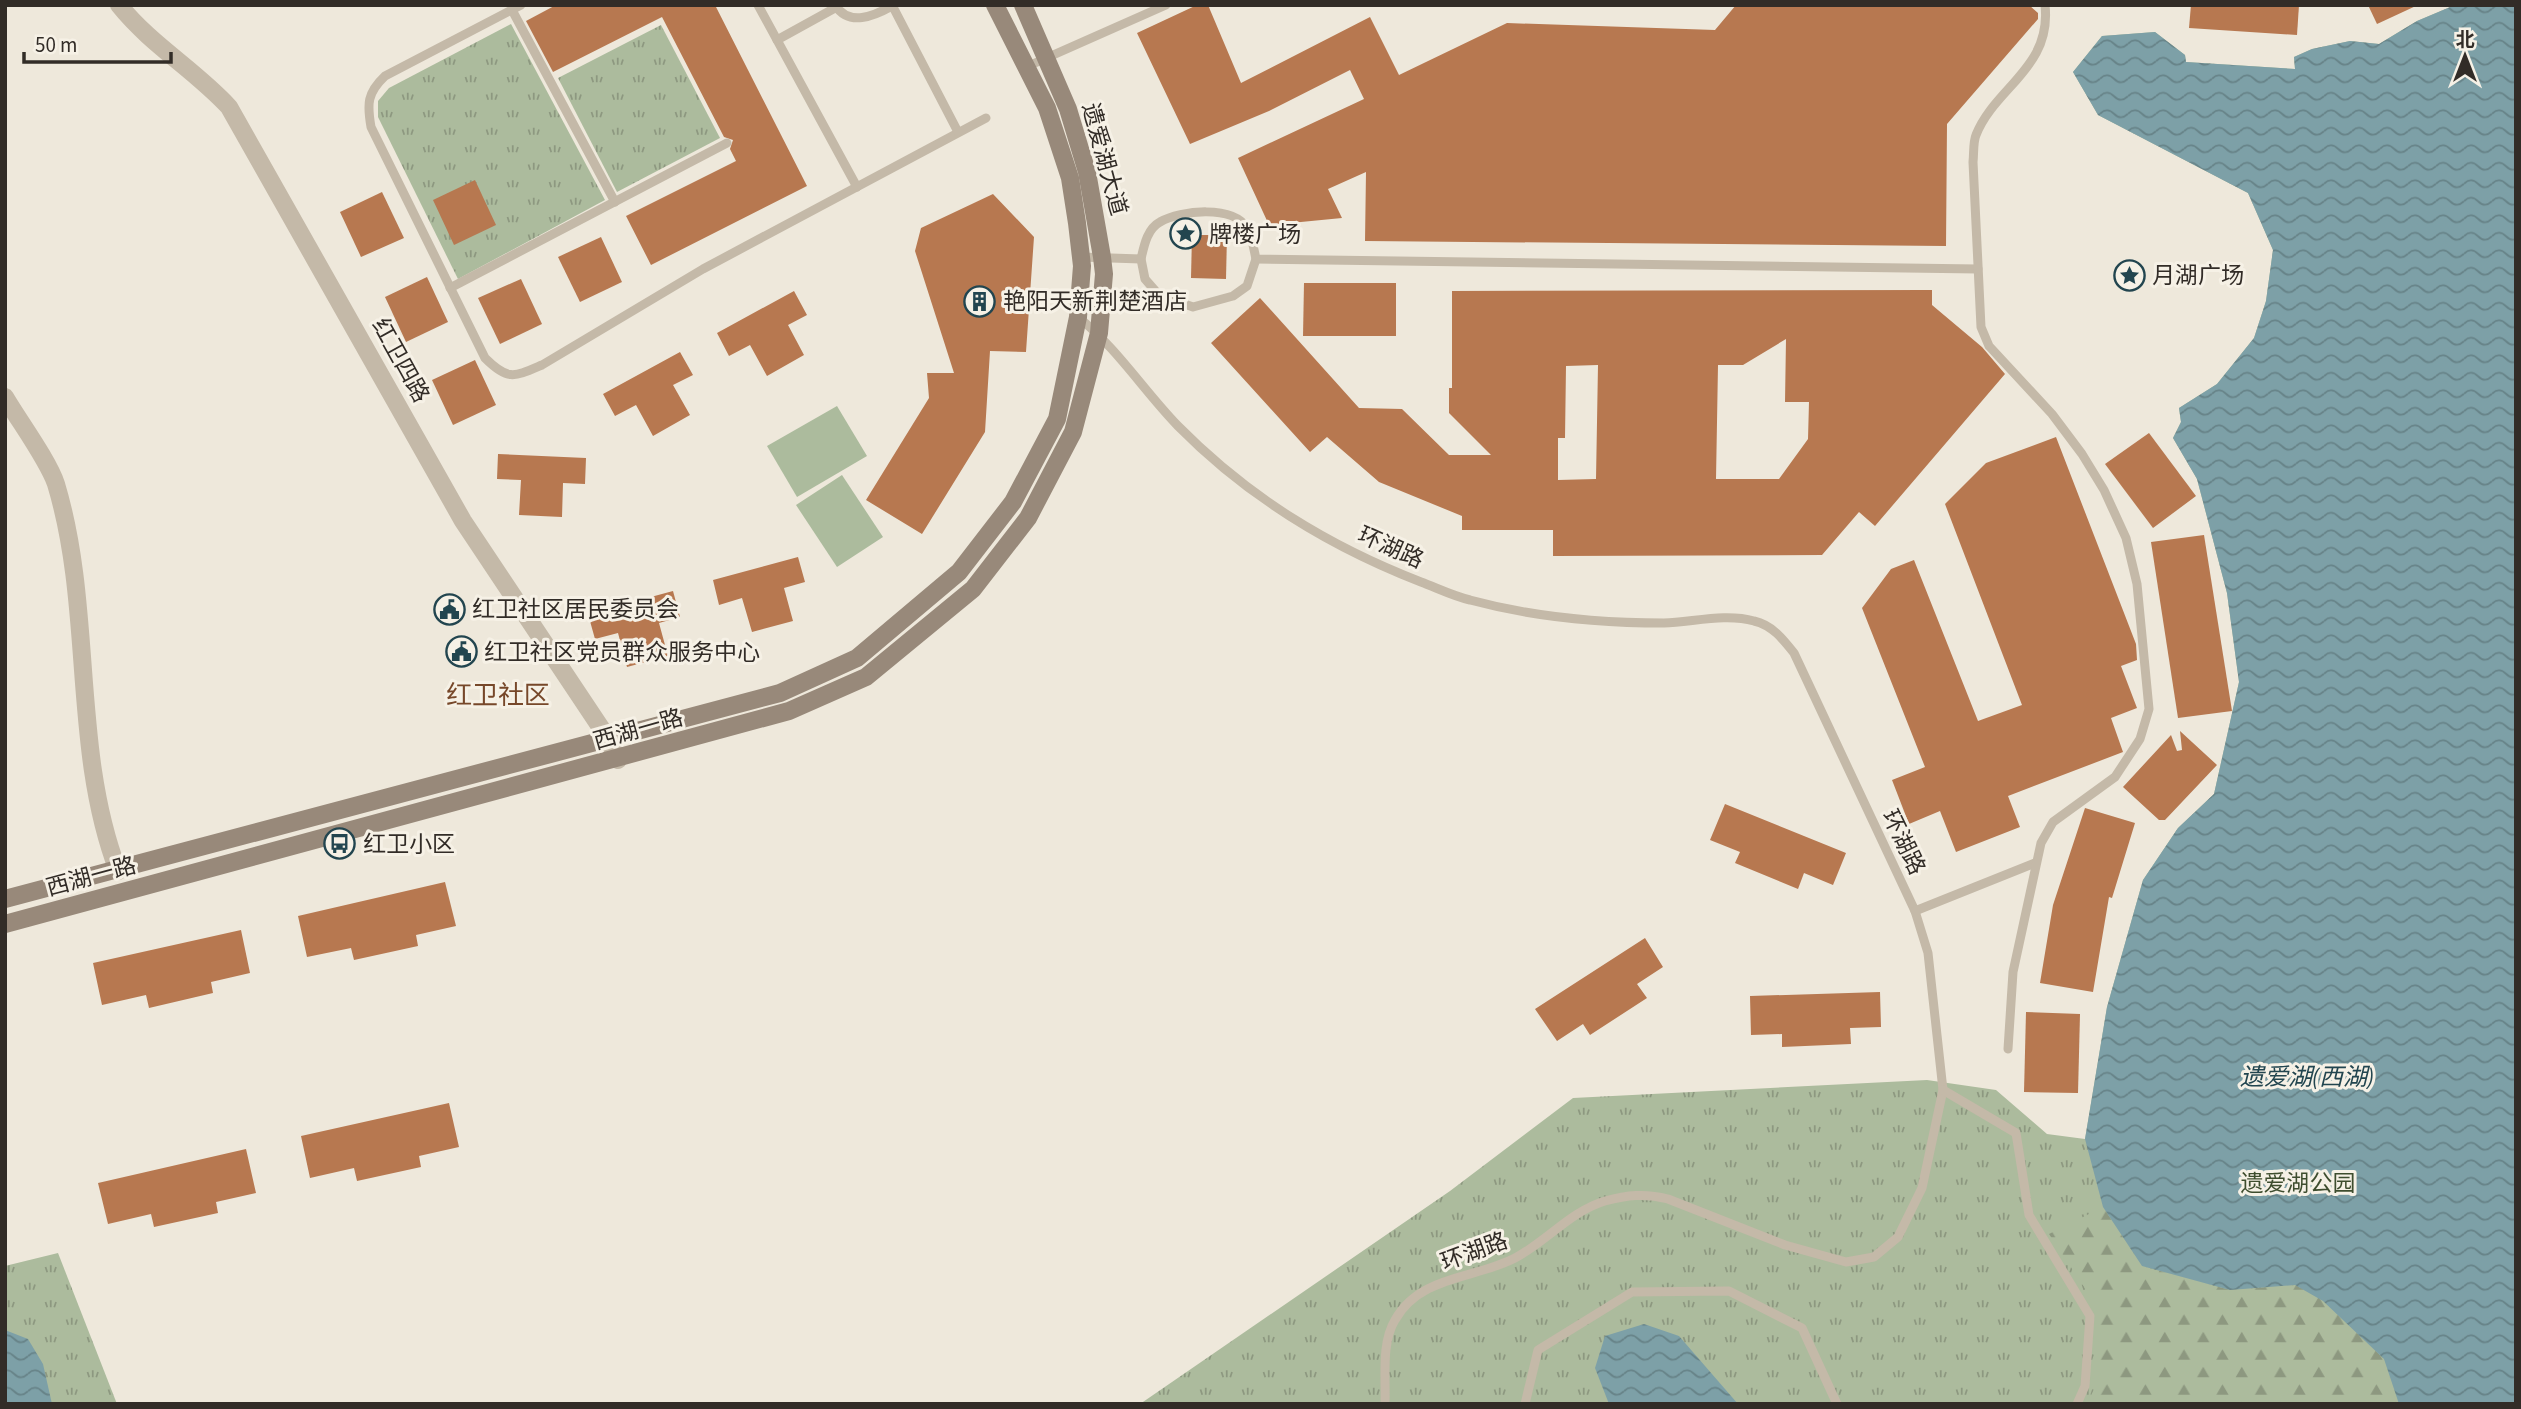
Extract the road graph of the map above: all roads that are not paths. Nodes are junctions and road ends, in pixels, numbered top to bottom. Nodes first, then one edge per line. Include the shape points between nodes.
1 (119, 5) edge
2 (758, 5) edge
3 (995, 5) edge
4 (1023, 5) edge
5 (1166, 5) edge
6 (2045, 5) edge
7 (835, 6) edge
8 (892, 6) edge
9 (516, 7) edge
10 (777, 40) junction
11 (1046, 58) junction
12 (1026, 66) junction
13 (986, 117) dead end
14 (958, 132) junction
15 (727, 143) dead end
16 (857, 187) junction
17 (615, 202) junction
18 (1081, 257) junction
19 (1102, 257) junction
20 (1141, 259) junction
21 (1256, 259) junction
22 (1978, 269) junction
23 (450, 288) junction
24 (1078, 317) junction
25 (1098, 333) junction
26 (5, 397) edge
27 (607, 737) junction
28 (618, 760) junction
29 (2035, 863) junction
30 (118, 871) junction
31 (5, 899) edge
32 (1915, 911) junction
33 (5, 924) edge
34 (2008, 1049) dead end
35 (1943, 1090) junction
36 (1385, 1404) edge
37 (1525, 1404) edge
38 (1837, 1404) edge
39 (2077, 1404) edge

1 - 27 street, 红卫四路 via 139,31 206,82 229,107 463,521
2 - 10 lane
3 - 12 main road, 遗爱湖大道
4 - 11 main road, 遗爱湖大道
5 - 11 lane
6 - 22 lane via 2045,37 1975,136
7 - 8 lane via 850,18 869,18
7 - 10 lane
8 - 14 lane
9 - 17 lane
9 - 23 lane via 385,76 366,102 371,127
10 - 16 lane
11 - 12 lane
11 - 19 main road, 遗爱湖大道 via 1087,172
12 - 18 main road, 遗爱湖大道 via 1047,108 1070,178
13 - 14 lane
14 - 16 lane
15 - 17 lane
16 - 23 lane via 515,376 498,372 485,358
17 - 23 lane
18 - 19 lane
18 - 24 main road, 遗爱湖大道
19 - 20 lane
19 - 25 main road, 遗爱湖大道
20 - 21 lane via 1145,279 1159,295 1193,307 1233,296 1247,286
20 - 21 lane via 1146,238 1159,222 1197,210 1234,216 1247,227
21 - 22 lane
22 - 29 lane via 1981,327 1989,346 2082,454 2126,538 2137,584 2146,663 2149,709 2140,739 2115,777 2053,822
24 - 25 lane, 环湖路
24 - 27 main road, 西湖一路 via 1057,419 1013,502 949,580 857,658 780,693
25 - 28 main road, 西湖一路 via 1073,432 1028,518 964,597 866,677 789,711
25 - 32 lane, 环湖路 via 1177,425 1220,466 1308,529 1391,570 1469,600 1584,621 1736,619 1766,625 1794,653
26 - 30 street via 55,482 76,596 97,805
27 - 28 street, 红卫四路
27 - 30 main road, 西湖一路
28 - 33 main road, 西湖一路
29 - 32 lane
29 - 34 lane via 2013,971
30 - 31 main road, 西湖一路
32 - 35 lane, 环湖路 via 1928,953
35 - 36 lane, 环湖路 via 1923,1188 1898,1237 1874,1257 1861,1262 1828,1258 1650,1194 1602,1202 1512,1260 1429,1287 1409,1301 1394,1320 1388,1340
35 - 39 lane via 2016,1133 2029,1215 2090,1316 2085,1386
37 - 38 lane via 1538,1350 1632,1292 1730,1291 1802,1328

